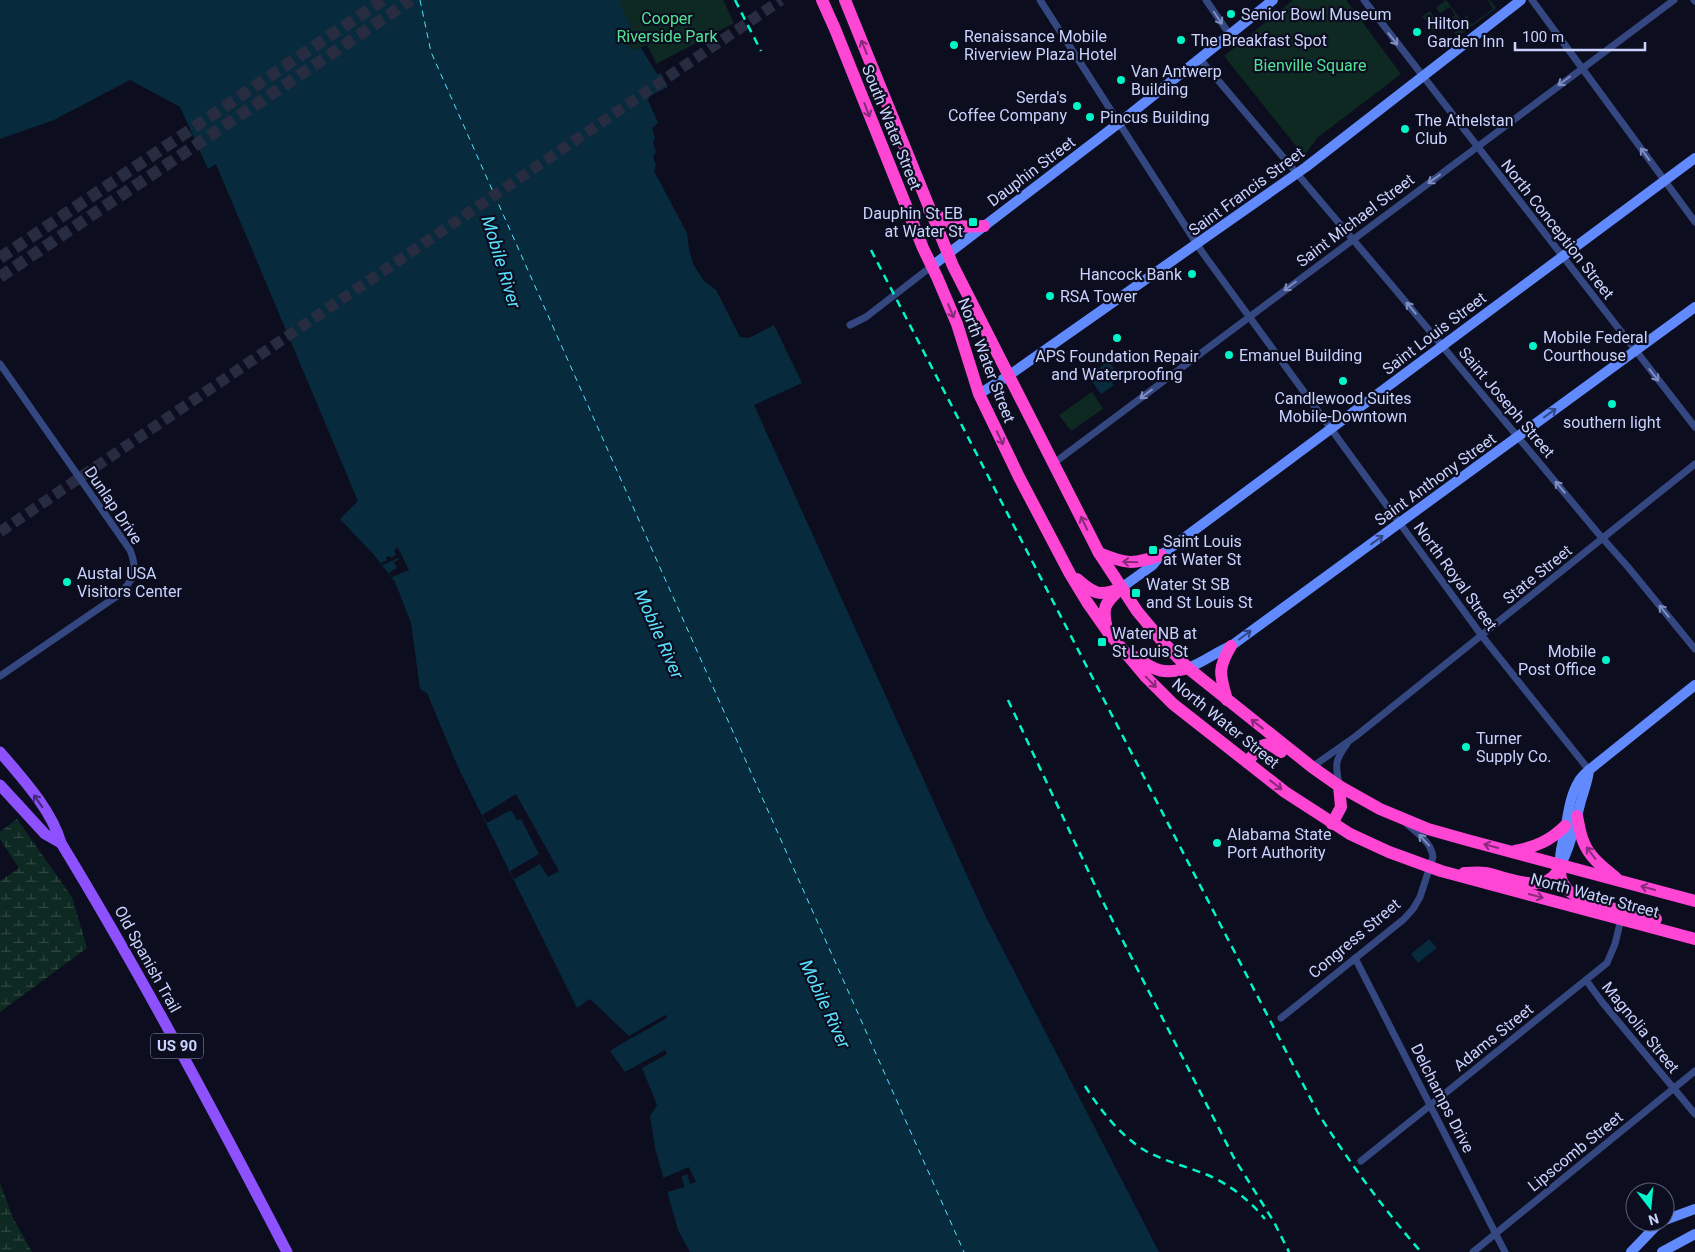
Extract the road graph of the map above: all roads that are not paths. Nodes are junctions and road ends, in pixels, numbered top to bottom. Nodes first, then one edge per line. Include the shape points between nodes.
1 (822, 0) edge
2 (845, 0) edge
3 (1040, 0) edge
4 (1206, 0) edge
5 (1273, 0) edge
6 (1364, 0) edge
7 (1521, 0) edge
8 (1532, 0) edge
9 (1674, 0) edge
10 (1230, 36) junction
11 (1200, 59) junction
12 (1582, 68) junction
13 (1423, 77) junction
14 (1119, 123) junction
15 (1477, 147) junction
16 (1695, 158) edge
17 (1296, 174) junction
18 (1665, 181) junction
19 (929, 210) junction
20 (1695, 222) edge
21 (984, 226) junction
22 (1353, 239) junction
23 (1197, 244) junction
24 (948, 254) junction
25 (1562, 257) junction
26 (932, 266) junction
27 (1695, 307) edge
28 (1249, 317) junction
29 (850, 325) dead end
30 (1443, 346) junction
31 (1635, 351) junction
32 (0, 364) edge
33 (1008, 376) junction
34 (979, 394) junction
35 (1695, 427) edge
36 (1331, 428) junction
37 (1518, 437) junction
38 (1054, 463) junction
39 (1695, 464) edge
40 (1399, 523) junction
41 (1603, 538) junction
42 (1099, 553) junction
43 (1161, 555) junction
44 (1070, 574) junction
45 (1121, 588) junction
46 (1108, 632) junction
47 (1482, 636) junction
48 (1118, 645) junction
49 (1231, 646) junction
50 (1695, 649) edge
51 (1188, 668) junction
52 (0, 676) edge
53 (1695, 685) edge
54 (1227, 700) junction
55 (1349, 742) junction
56 (0, 752) edge
57 (1247, 762) junction
58 (1312, 767) junction
59 (1590, 770) junction
60 (0, 785) edge
61 (1339, 786) junction
62 (1577, 816) junction
63 (1401, 819) junction
64 (1332, 824) junction
65 (1565, 826) junction
66 (61, 843) junction
67 (1510, 852) junction
68 (1560, 866) junction
69 (1430, 868) junction
70 (1447, 873) junction
71 (1619, 881) junction
72 (1695, 901) edge
73 (1621, 919) junction
74 (1694, 939) edge
75 (1355, 958) junction
76 (1586, 980) junction
77 (1280, 1018) dead end
78 (1695, 1071) edge
79 (1673, 1088) junction
80 (1431, 1105) junction
81 (1695, 1114) edge
82 (1361, 1161) dead end
83 (1695, 1210) edge
84 (1675, 1217) edge
85 (1650, 1232) edge
86 (1496, 1233) junction
87 (1695, 1234) edge
88 (287, 1252) edge
89 (1473, 1252) edge
90 (1505, 1252) edge
91 (1631, 1252) edge
92 (1662, 1252) edge

1 -> 26 highway, South Water Street
19 -> 2 highway, South Water Street
3 - 14 street, North Royal Street
4 -> 10 street
5 - 10 street, Dauphin Street
6 -> 13 street, North Conception Street
7 - 13 street, Saint Francis Street
8 - 12 street
9 - 12 street, Saint Michael Street
10 - 11 street, Dauphin Street
11 - 14 street, Dauphin Street
11 - 17 street, Saint Joseph Street
12 -> 15 street, Saint Michael Street
18 -> 12 street
13 - 15 street, North Conception Street
13 - 17 street, Saint Francis Street
14 - 21 street, Dauphin Street
14 - 23 street, North Royal Street
15 -> 22 street, Saint Michael Street
15 - 25 street, North Conception Street
16 - 18 street, Saint Louis Street
17 - 22 street, Saint Joseph Street
17 - 23 street, Saint Francis Street
18 - 20 street
18 - 25 street, Saint Louis Street
19 - 21 highway via 956,226
19 - 24 highway, South Water Street
21 - 24 street, Dauphin Street
22 -> 28 street, Saint Michael Street
30 -> 22 street, Saint Joseph Street
23 - 28 street, North Royal Street
23 - 33 street, Saint Francis Street
24 - 26 street, Dauphin Street
24 - 33 highway, North Water Street
25 - 30 street, Saint Louis Street
25 - 31 street, North Conception Street
26 - 29 street, Dauphin Street via 866,317
26 -> 34 highway, North Water Street via 957,324
27 - 31 street, Saint Anthony Street
28 - 36 street, North Royal Street
28 -> 38 street, Saint Michael Street
30 - 36 street, Saint Louis Street
30 - 37 street, Saint Joseph Street
31 -> 35 street, North Conception Street
37 -> 31 street, Saint Anthony Street
32 - 52 street, Dunlap Drive via 130,550 135,569 127,587 117,596
33 - 34 street, Saint Francis Street
33 - 38 highway, North Water Street
34 -> 44 highway, North Water Street
36 - 40 street, North Royal Street
36 - 43 street, Saint Louis Street
37 - 40 street, Saint Anthony Street
41 -> 37 street, Saint Joseph Street
42 -> 38 highway, North Water Street
39 - 41 street, State Street
40 - 47 street, North Royal Street
49 -> 40 street, Saint Anthony Street
41 - 47 street, State Street
50 -> 41 street, Saint Joseph Street
43 -> 42 highway via 1132,563
42 - 45 highway, North Water Street
43 - 45 street, Saint Louis Street via 1153,565
44 - 45 highway via 1093,592 1102,594
44 - 46 highway, North Water Street
45 - 46 highway via 1104,608
45 - 51 highway, North Water Street via 1156,634
46 - 48 highway, North Water Street
47 - 55 street, State Street
47 - 59 street, North Royal Street
48 - 51 highway via 1151,668 1175,672
48 -> 57 highway, North Water Street via 1173,704
49 - 51 street, Saint Anthony Street
49 - 54 highway via 1221,667
51 - 54 highway, North Water Street
53 - 59 street
58 -> 54 highway, North Water Street
55 - 58 street, State Street
55 - 61 street, State Street via 1337,758
66 -> 56 main road, Old Spanish Trail / US 90 via 56,826
57 - 58 highway via 1261,746 1269,744 1295,763
57 -> 64 highway, North Water Street
58 - 61 highway, North Water Street
59 - 62 street
59 - 65 street via 1579,781
60 - 66 main road, Old Spanish Trail / US 90 via 45,834
61 - 63 highway, North Water Street
61 - 64 highway via 1341,807
62 - 68 street
71 -> 62 highway via 1587,850
67 -> 63 highway, North Water Street
69 -> 63 street via 1433,857 1429,845
64 - 69 highway, North Water Street
65 - 67 highway via 1544,843
65 - 68 street
66 - 88 main road, Old Spanish Trail / US 90 via 165,1023
67 - 68 highway, North Water Street
68 - 70 highway via 1550,879 1534,884 1482,873
68 - 71 highway, North Water Street
68 - 74 highway via 1562,882 1577,897 1663,921
69 - 70 highway, North Water Street
69 - 75 street, Congress Street via 1413,909
70 -> 73 highway, North Water Street
72 -> 71 highway, North Water Street
73 - 74 highway, North Water Street
73 - 76 street, Adams Street via 1607,962
75 - 77 street, Congress Street
75 - 80 street, Delchamps Drive
76 - 79 street, Magnolia Street
76 - 80 street, Adams Street
78 - 79 street, Lipscomb Street
79 - 81 street, Magnolia Street
79 - 86 street, Lipscomb Street
80 - 82 street, Adams Street
80 - 86 street, Delchamps Drive
83 - 84 street
85 - 91 street
86 - 89 street, Lipscomb Street
86 - 90 street, Delchamps Drive
87 - 92 street

